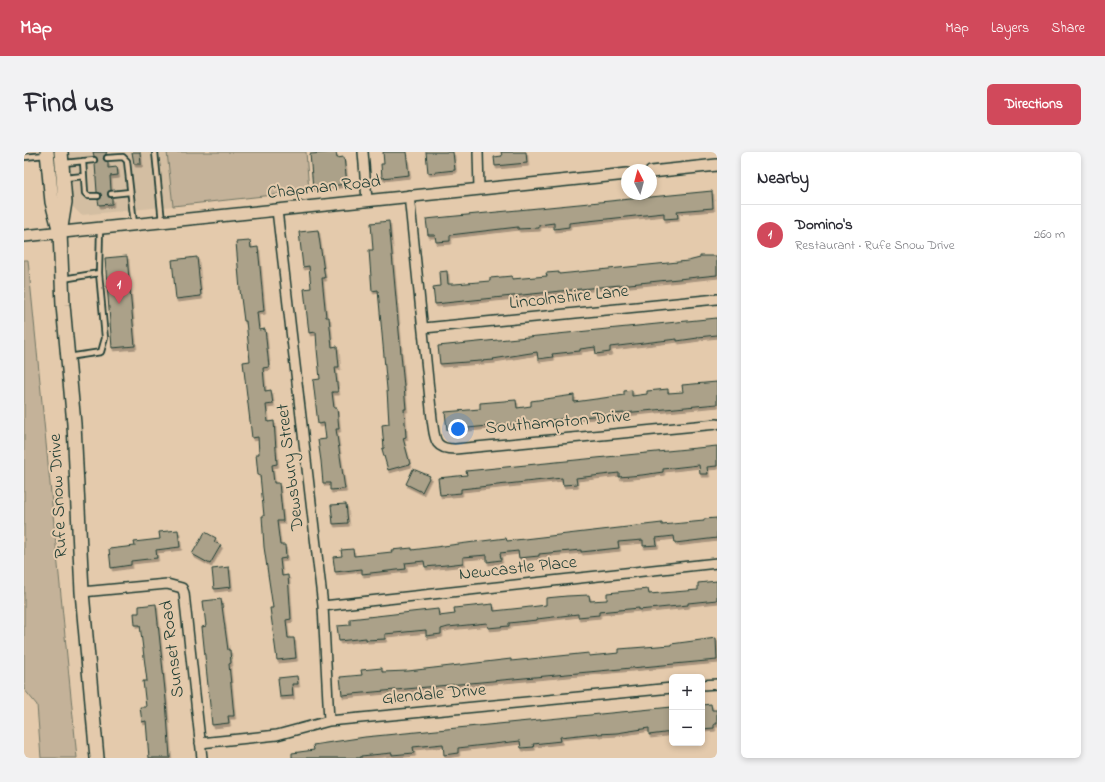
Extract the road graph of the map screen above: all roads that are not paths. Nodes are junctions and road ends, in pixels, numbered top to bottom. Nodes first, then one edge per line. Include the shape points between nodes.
1 (155, 152) edge
2 (363, 152) edge
3 (478, 152) edge
4 (24, 157) edge
5 (48, 157) edge
6 (62, 158) edge
7 (107, 158) dead end
8 (94, 160) dead end
9 (83, 161) junction
10 (717, 165) edge
11 (657, 171) edge
12 (621, 175) edge
13 (84, 176) junction
14 (63, 178) junction
15 (50, 180) junction
16 (479, 189) junction
17 (130, 192) junction
18 (111, 194) dead end
19 (409, 195) junction
20 (98, 196) dead end
21 (367, 200) junction
22 (277, 210) junction
23 (162, 222) junction
24 (134, 225) junction
25 (100, 228) junction
26 (60, 232) junction
27 (24, 236) edge
28 (99, 273) junction
29 (62, 279) junction
30 (717, 299) edge
31 (424, 328) junction
32 (68, 357) junction
33 (717, 424) edge
34 (717, 563) edge
35 (82, 592) junction
36 (323, 606) junction
37 (717, 684) edge
38 (705, 685) edge
39 (669, 688) edge
40 (329, 721) junction
41 (200, 743) junction
42 (97, 758) edge
43 (202, 758) edge

1 - 23 lane
2 - 21 street
3 - 16 street
4 - 5 lane
5 - 6 lane
5 - 15 main road, Rufe Snow Drive
6 - 9 lane
6 - 14 main road, Rufe Snow Drive
7 - 17 lane via 123,157 127,161
8 - 9 lane
9 - 13 lane
10 - 11 street
12 - 16 street, Chapman Road
13 - 14 lane
13 - 20 lane via 88,196
14 - 15 lane
14 - 26 main road, Rufe Snow Drive via 65,202
15 - 26 main road, Rufe Snow Drive via 52,202
16 - 19 street, Chapman Road
17 - 18 lane
17 - 24 lane
19 - 21 street, Chapman Road
19 - 31 street, Southampton Drive
21 - 22 street, Chapman Road
22 - 23 street, Chapman Road
22 - 36 street, Dewsbury Street
23 - 24 street, Chapman Road
24 - 25 street, Chapman Road
25 - 26 street, Chapman Road
25 - 28 lane
26 - 27 street, Chapman Road
26 - 29 main road, Rufe Snow Drive
28 - 29 lane
28 - 32 lane via 105,338 101,352
29 - 32 main road, Rufe Snow Drive
30 - 31 street, Lincolnshire Lane
31 - 33 street, Southampton Drive via 435,437 439,446 443,448
32 - 35 main road, Rufe Snow Drive via 74,424
34 - 36 street, Newcastle Place
35 - 41 street, Sunset Road via 167,584 182,588
35 - 42 main road, Rufe Snow Drive
36 - 40 street, Dewsbury Street
37 - 38 street
39 - 40 street, Glendale Drive
40 - 41 street, Glendale Drive via 277,735
41 - 43 street, Sunset Road

